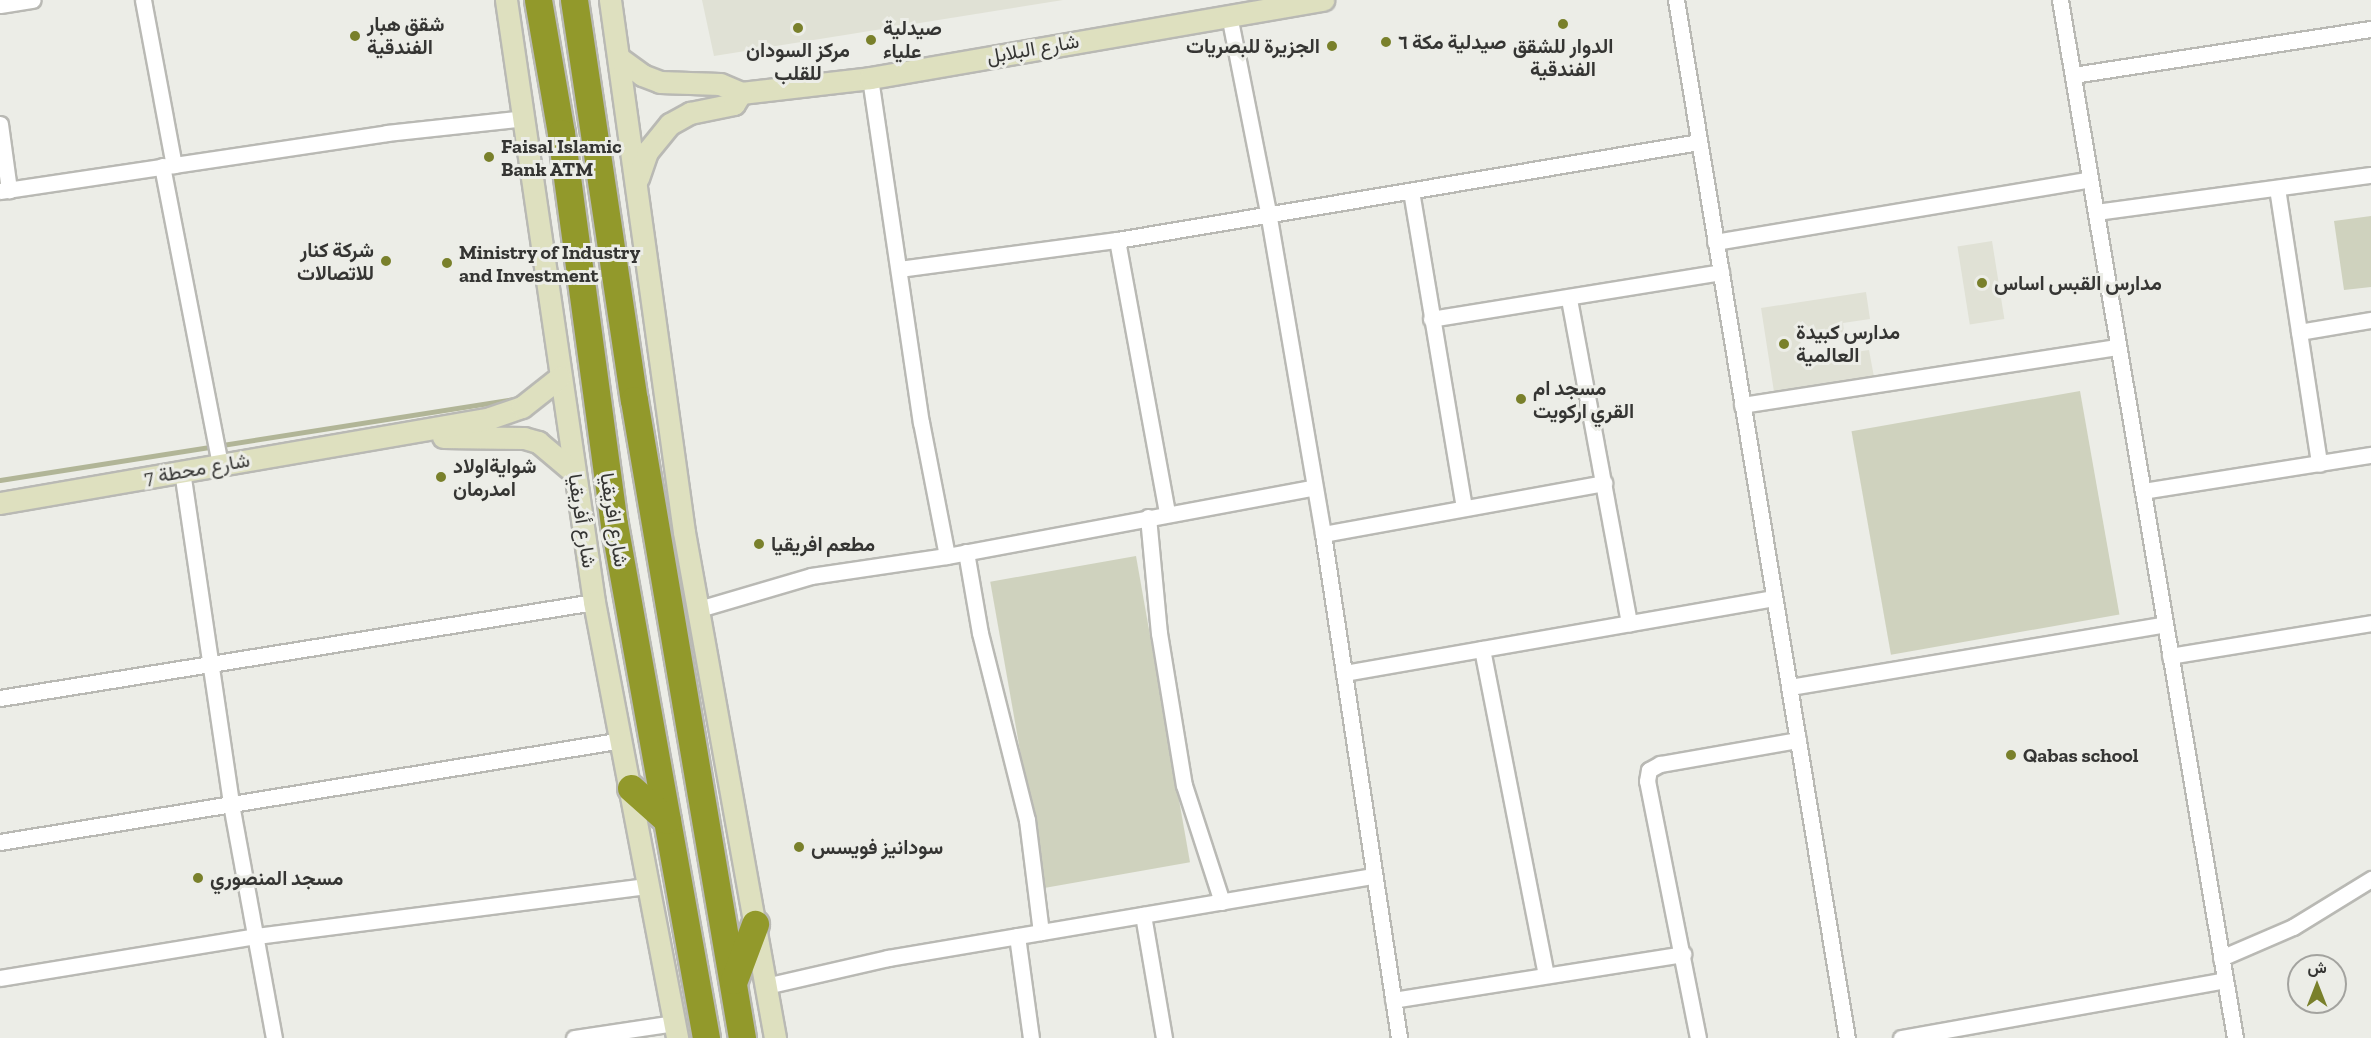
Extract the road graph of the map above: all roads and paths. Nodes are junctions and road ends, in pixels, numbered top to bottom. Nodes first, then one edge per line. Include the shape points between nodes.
1 (33, 0) edge
2 (143, 0) edge
3 (506, 0) edge
4 (538, 0) edge
5 (574, 0) edge
6 (610, 0) edge
7 (1323, 0) edge
8 (1676, 0) edge
9 (2060, 0) edge
10 (0, 5) edge
11 (1229, 15) junction
12 (2371, 29) edge
13 (619, 58) junction
14 (2073, 75) junction
15 (870, 78) junction
16 (741, 93) junction
17 (525, 118) junction
18 (0, 124) edge
19 (1699, 142) junction
20 (168, 166) junction
21 (2371, 175) edge
22 (2090, 179) junction
23 (637, 187) junction
24 (2277, 188) junction
25 (5, 190) edge
26 (1411, 191) junction
27 (1268, 212) junction
28 (2096, 212) junction
29 (1117, 240) junction
30 (1715, 242) junction
31 (899, 269) junction
32 (1720, 272) junction
33 (1569, 299) junction
34 (1431, 319) junction
35 (2371, 320) edge
36 (2299, 332) junction
37 (2118, 347) junction
38 (560, 377) junction
39 (1742, 405) junction
40 (394, 435) junction
41 (2371, 455) edge
42 (2319, 464) junction
43 (220, 465) junction
44 (182, 471) junction
45 (575, 473) junction
46 (1604, 483) junction
47 (1314, 487) junction
48 (2143, 492) junction
49 (0, 503) edge
50 (1464, 508) junction
51 (1167, 513) junction
52 (1148, 517) junction
53 (1323, 534) junction
54 (966, 552) junction
55 (947, 556) junction
56 (1774, 598) junction
57 (594, 602) junction
58 (699, 609) junction
59 (1629, 623) junction
60 (2371, 623) edge
61 (2165, 624) junction
62 (1482, 649) junction
63 (2170, 656) junction
64 (212, 661) junction
65 (1344, 673) junction
66 (1790, 687) junction
67 (0, 698) edge
68 (622, 740) junction
69 (1798, 740) junction
70 (631, 788) junction
71 (231, 804) junction
72 (667, 820) junction
73 (0, 842) edge
74 (1373, 876) junction
75 (2371, 879) edge
76 (647, 886) junction
77 (1222, 902) junction
78 (1143, 915) junction
79 (755, 924) junction
80 (1041, 932) junction
81 (256, 936) junction
82 (1017, 936) junction
83 (1683, 954) junction
84 (2221, 958) junction
85 (1546, 974) junction
86 (0, 978) edge
87 (2225, 980) junction
88 (734, 981) junction
89 (766, 986) junction
90 (1393, 1000) junction
91 (675, 1031) edge
92 (274, 1038) edge
93 (574, 1038) edge
94 (706, 1038) edge
95 (742, 1038) edge
96 (776, 1038) edge
97 (1031, 1038) edge
98 (1164, 1038) edge
99 (1399, 1038) edge
100 (1698, 1038) edge
101 (1847, 1038) edge
102 (1901, 1038) edge
103 (2235, 1038) edge

1 - 10 street
2 - 20 street
3 - 17 street, شارع أفريقيا
4 - 72 highway, شارع افريقيا via 561,133 614,524
5 - 88 highway, شارع افريقيا via 634,399
6 - 13 street
7 - 11 street, شارع البلابل
8 - 19 street
9 - 14 street
11 - 15 street, شارع البلابل
11 - 27 street
12 - 14 street
13 - 16 street, شارع البلابل via 642,75 660,82 720,84
13 - 23 street
14 - 22 street
15 - 16 street, شارع البلابل
15 - 31 street
16 - 23 street, شارع البلابل via 734,104 690,112 662,132 642,163
17 - 20 street via 387,133
17 - 38 street, شارع أفريقيا
18 - 25 street
19 - 26 street
19 - 30 street
20 - 25 street
20 - 43 street
21 - 24 street
22 - 28 street
22 - 30 street
23 - 58 street via 684,532
24 - 28 street
24 - 36 street
26 - 27 street
26 - 34 street
27 - 29 street
27 - 47 street
28 - 37 street
29 - 31 street
29 - 51 street
30 - 32 street
31 - 55 street via 921,422
32 - 33 street
32 - 39 street
33 - 34 street
33 - 46 street
34 - 50 street
35 - 36 street
36 - 42 street
37 - 39 street
37 - 48 street
38 - 40 street via 514,411
38 - 45 street, شارع أفريقيا
39 - 56 street
40 - 43 street, شارع محطة 7
40 - 45 street via 524,438 538,442
41 - 42 street
42 - 48 street
43 - 44 street, شارع محطة 7
44 - 49 street, شارع محطة 7
44 - 64 street
45 - 57 street, شارع أفريقيا
46 - 50 street
46 - 59 street
47 - 51 street
47 - 53 street
48 - 61 street
50 - 53 street
51 - 52 street
52 - 54 street
52 - 77 street via 1159,633 1184,785
53 - 65 street
54 - 55 street
54 - 80 street via 980,633 1027,819
55 - 58 street via 811,576
56 - 59 street
56 - 66 street
57 - 64 street
57 - 68 street, شارع أفريقيا
58 - 79 street
59 - 62 street
60 - 63 street
61 - 63 street
61 - 66 street
62 - 65 street
62 - 85 street
63 - 84 street
64 - 67 street
64 - 71 street
65 - 74 street
66 - 69 street
68 - 70 street, شارع أفريقيا
68 - 71 street
69 - 83 street via 1660,764 1649,770 1647,781
69 - 101 street
70 - 72 highway
70 - 76 street, شارع أفريقيا
71 - 73 street
71 - 81 street
72 - 94 highway, شارع افريقيا
74 - 77 street
74 - 90 street
75 - 84 street via 2303,922
76 - 81 street
76 - 91 street, شارع أفريقيا
77 - 78 street
78 - 80 street
78 - 98 street
79 - 88 highway
79 - 89 street
80 - 82 street
81 - 86 street
81 - 92 street
82 - 89 street via 888,958
82 - 97 street
83 - 85 street
83 - 100 street
84 - 87 street
85 - 90 street
87 - 102 street
87 - 103 street
88 - 95 highway, شارع افريقيا
89 - 96 street
90 - 99 street
91 - 93 street

